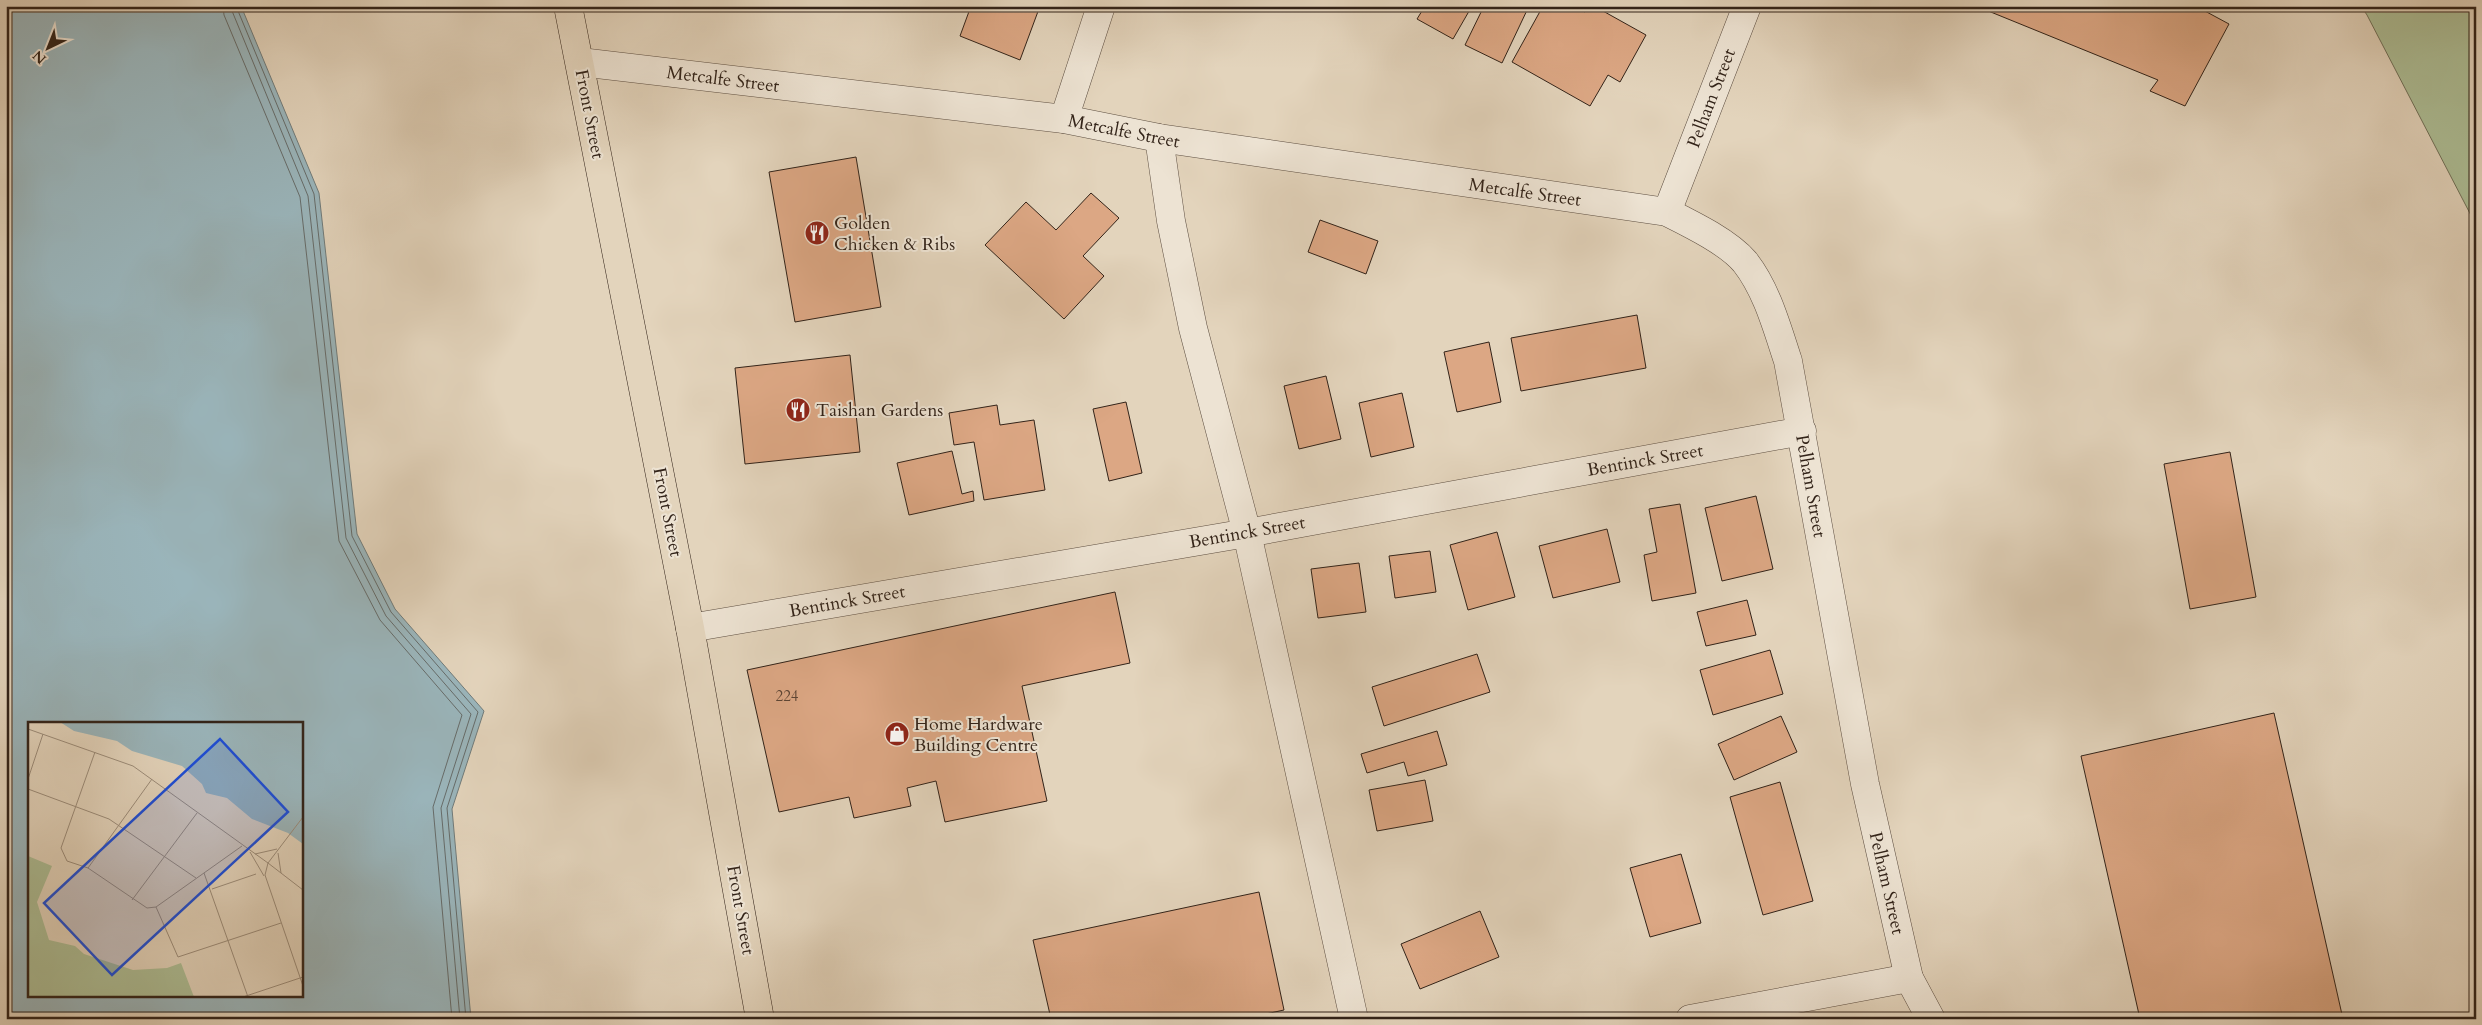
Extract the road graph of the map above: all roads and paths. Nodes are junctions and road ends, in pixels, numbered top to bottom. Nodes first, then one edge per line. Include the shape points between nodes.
1 (568, 6) edge
2 (1101, 6) edge
3 (1747, 6) edge
4 (580, 62) junction
5 (1064, 119) junction
6 (1159, 138) junction
7 (1667, 212) junction
8 (1802, 431) junction
9 (1247, 533) junction
10 (690, 628) junction
11 (1909, 978) junction
12 (760, 1019) edge
13 (1354, 1019) edge
14 (1690, 1019) edge
15 (1931, 1019) edge

1 - 4 main road, Front Street
2 - 5 street
3 - 7 street, Pelham Street
4 - 5 street, Metcalfe Street
4 - 10 main road, Front Street
5 - 6 street, Metcalfe Street
6 - 7 street, Metcalfe Street
6 - 9 street via 1171,221 1194,328
7 - 8 street, Pelham Street via 1704,230 1745,262 1768,301 1785,352
8 - 9 street, Bentinck Street
8 - 11 street, Pelham Street via 1865,784
9 - 10 street, Bentinck Street
9 - 13 street
10 - 12 main road, Front Street
11 - 14 street
11 - 15 street, Pelham Street

